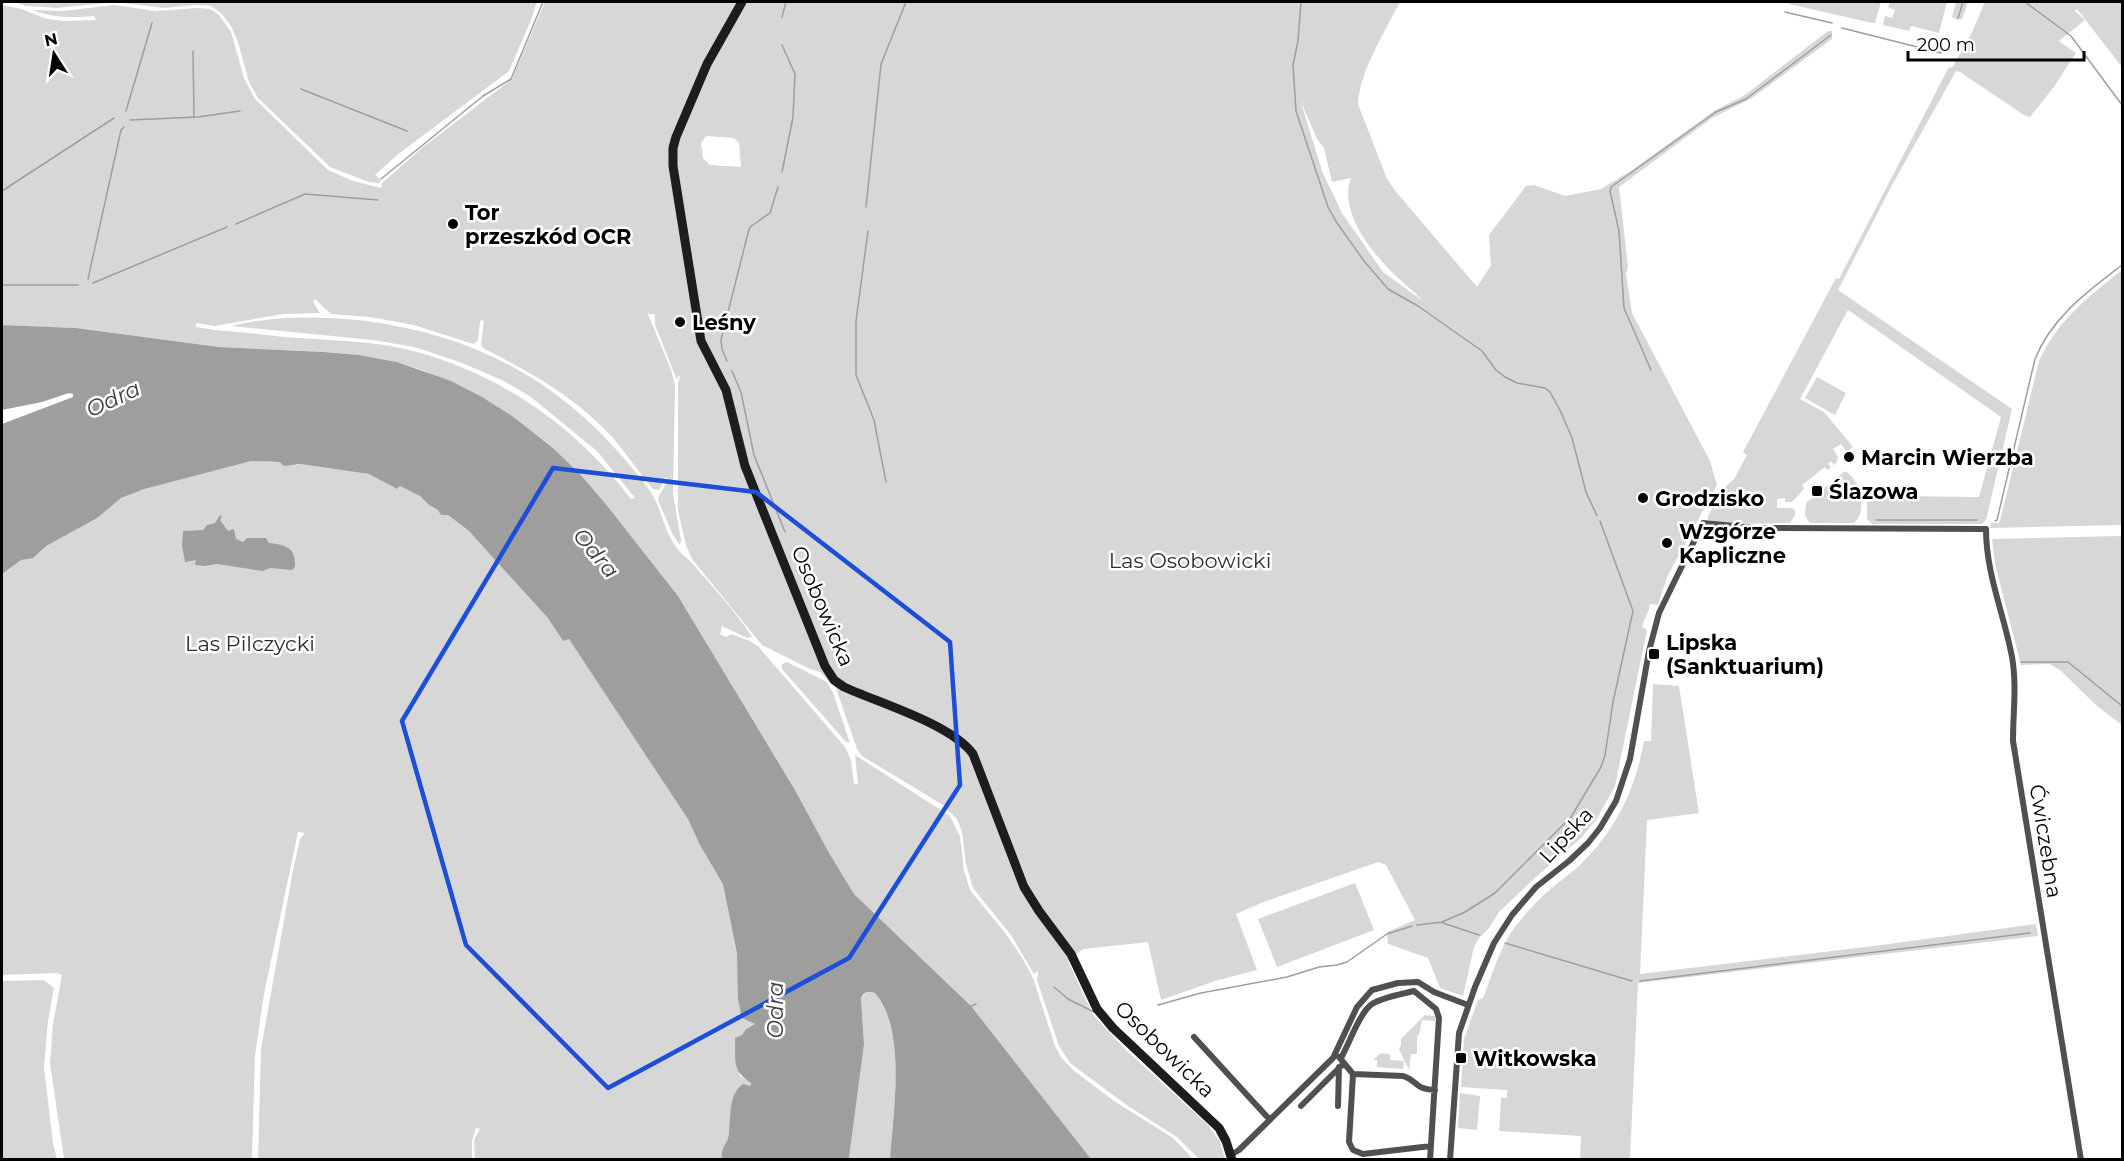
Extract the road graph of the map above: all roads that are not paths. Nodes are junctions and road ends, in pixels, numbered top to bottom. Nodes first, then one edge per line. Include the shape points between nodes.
1 (742, 2) edge
2 (1702, 523) joint
3 (1468, 1005) junction
4 (1194, 1037) dead end
5 (1340, 1061) junction
6 (1353, 1074) junction
7 (1435, 1090) junction
8 (1301, 1106) dead end
9 (1338, 1106) dead end
10 (1270, 1120) junction
11 (1431, 1146) junction
12 (1231, 1157) edge
13 (1431, 1160) edge
14 (1450, 1160) edge
15 (2081, 1160) edge

1 - 12 street, Osobowicka via 707,64 673,148 673,166 701,341 726,390 745,466 823,662 843,687 951,733 969,748 1024,887 1071,954 1097,1009 1215,1124
2 - 3 street, Lipska via 1659,613 1630,759 1616,801 1588,843 1536,887 1512,915 1490,950
2 - 15 street, Ćwiczebna via 1755,528 1986,529 1989,569 2012,658 2013,741
3 - 5 street via 1418,982 1377,988 1367,993 1357,1007
3 - 14 street, Lipska via 1459,1033
4 - 10 street
5 - 6 street
5 - 7 street via 1369,1006 1416,992 1438,1015
5 - 8 street
5 - 9 street
5 - 10 street
6 - 7 street via 1403,1076 1421,1088
6 - 11 street via 1353,1150 1363,1154
7 - 11 street
10 - 12 street
11 - 13 street

